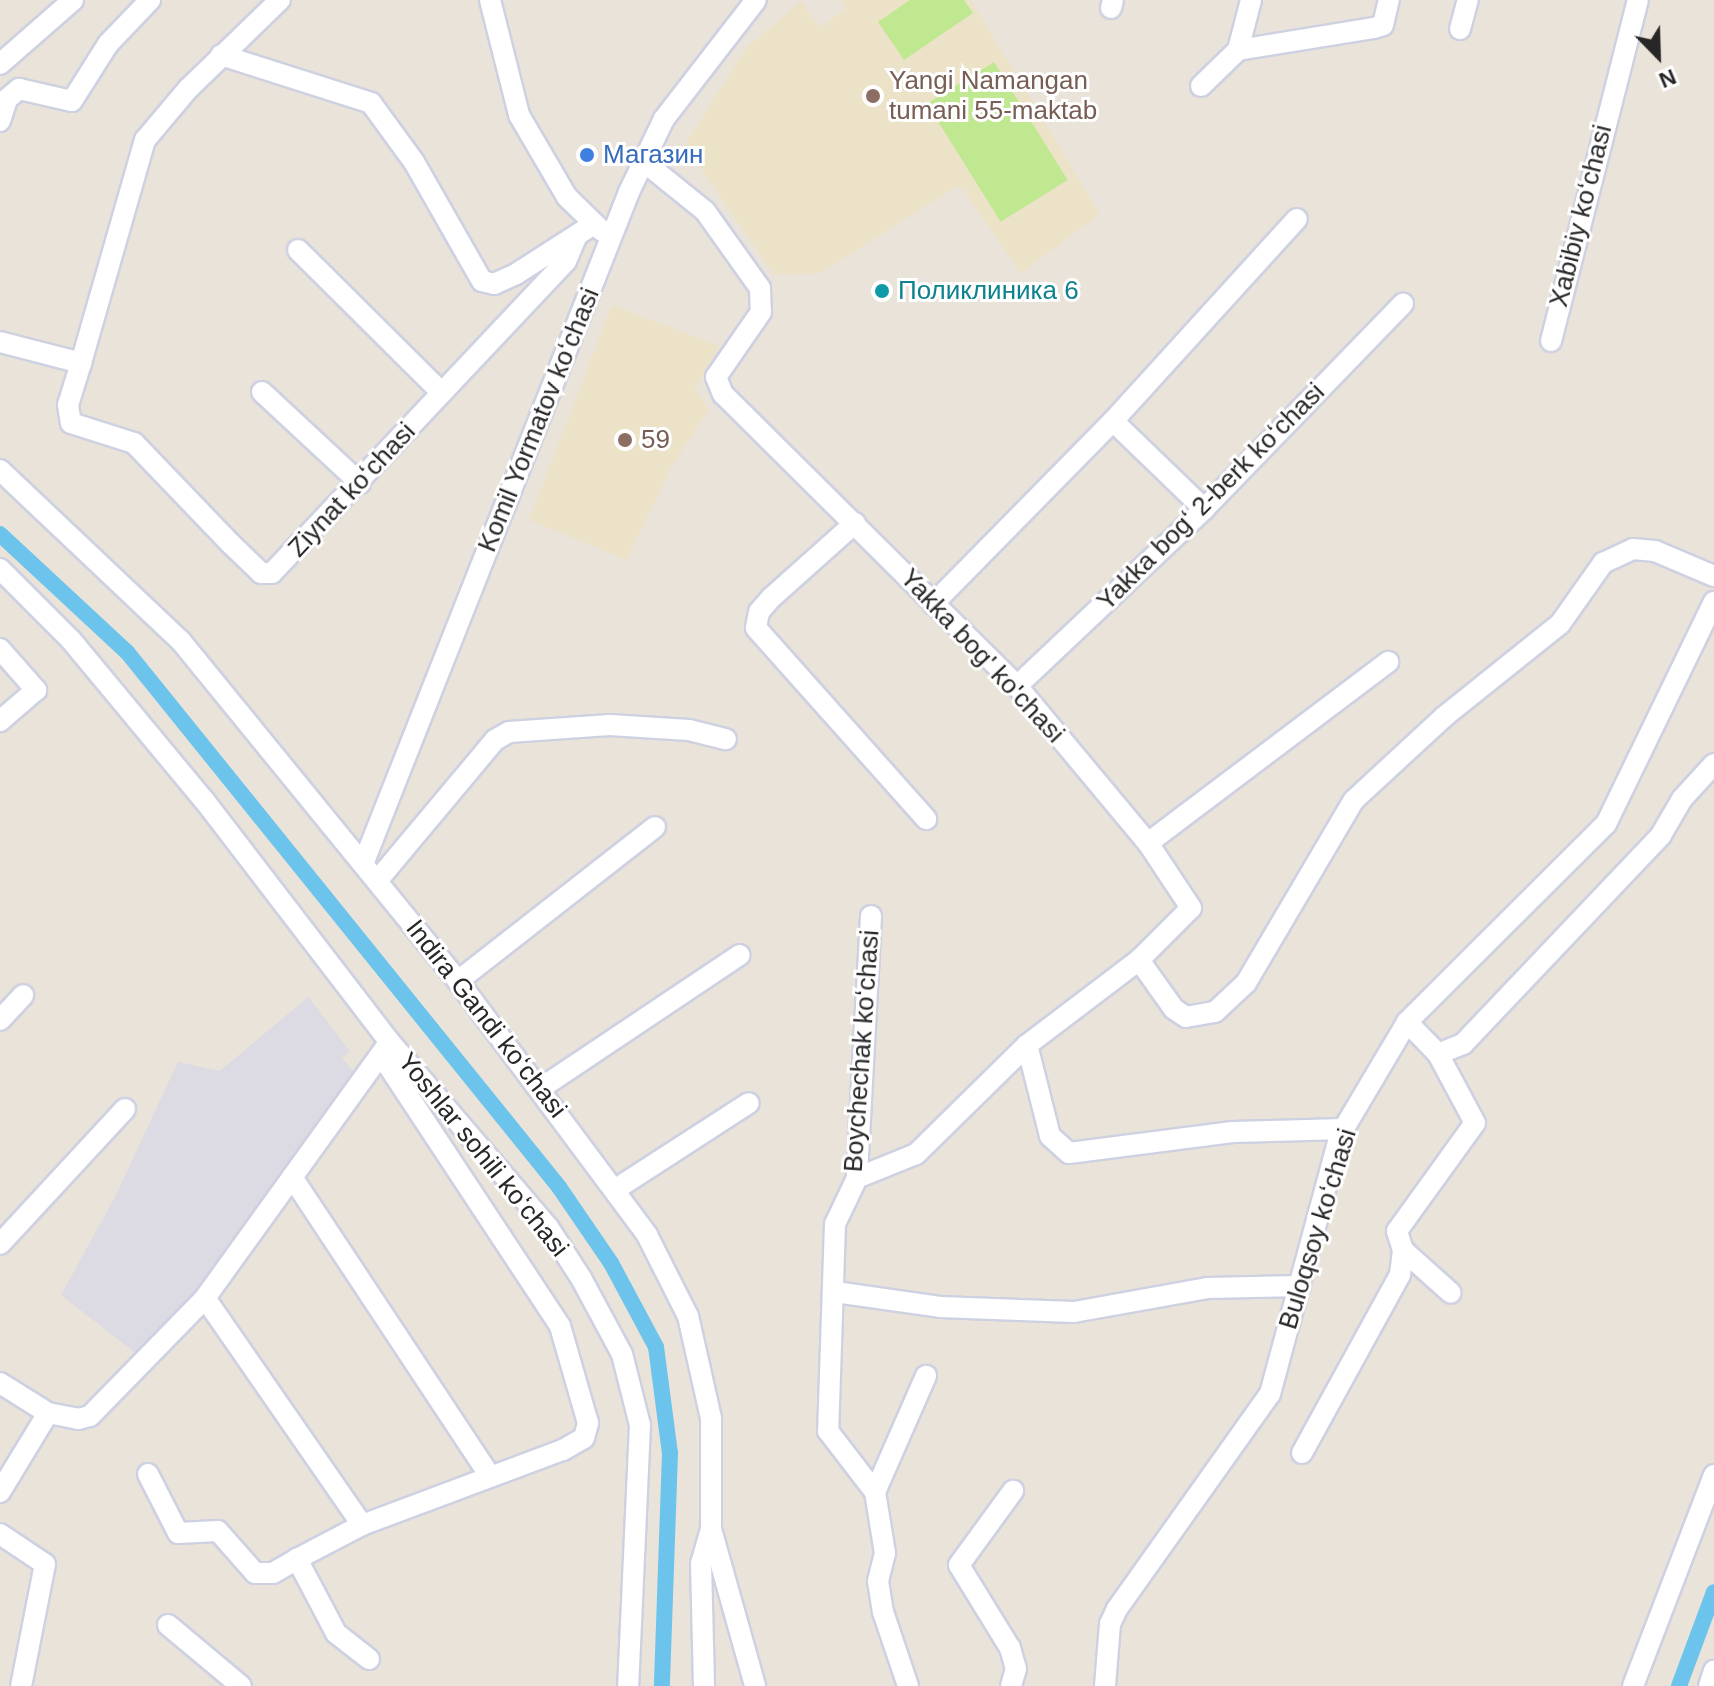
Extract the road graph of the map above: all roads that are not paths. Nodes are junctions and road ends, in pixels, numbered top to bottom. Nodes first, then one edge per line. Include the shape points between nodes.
1 (73, 0) edge
2 (150, 0) edge
3 (280, 0) edge
4 (490, 0) edge
5 (756, 0) edge
6 (1251, 0) edge
7 (1389, 0) edge
8 (1468, 0) edge
9 (1638, 0) edge
10 (1460, 29) dead end
11 (1238, 50) junction
12 (221, 55) junction
13 (0, 64) edge
14 (1201, 86) dead end
15 (0, 121) edge
16 (643, 161) junction
17 (1297, 219) dead end
18 (594, 224) junction
19 (577, 235) junction
20 (610, 239) junction
21 (298, 250) dead end
22 (1403, 304) dead end
23 (1551, 341) dead end
24 (0, 342) edge
25 (81, 363) junction
26 (262, 392) dead end
27 (441, 392) junction
28 (1113, 421) junction
29 (0, 470) edge
30 (360, 483) junction
31 (1204, 509) junction
32 (855, 523) junction
33 (0, 569) edge
34 (1714, 576) edge
35 (1714, 602) edge
36 (933, 604) junction
37 (0, 649) edge
38 (1388, 662) dead end
39 (1017, 686) junction
40 (0, 721) edge
41 (726, 739) dead end
42 (1714, 764) edge
43 (926, 819) dead end
44 (655, 827) dead end
45 (1148, 843) junction
46 (363, 864) junction
47 (377, 881) junction
48 (871, 916) dead end
49 (740, 955) dead end
50 (1139, 960) junction
51 (458, 981) junction
52 (23, 995) dead end
53 (0, 1020) edge
54 (1407, 1022) junction
55 (1027, 1045) junction
56 (386, 1050) junction
57 (1438, 1054) junction
58 (541, 1088) junction
59 (749, 1103) dead end
60 (125, 1109) dead end
61 (1344, 1129) junction
62 (292, 1177) junction
63 (857, 1178) junction
64 (616, 1189) junction
65 (0, 1244) edge
66 (1403, 1250) junction
67 (1300, 1286) junction
68 (835, 1292) junction
69 (1451, 1293) dead end
70 (205, 1298) junction
71 (926, 1376) dead end
72 (0, 1383) edge
73 (48, 1413) junction
74 (1302, 1453) dead end
75 (148, 1474) dead end
76 (1714, 1475) edge
77 (490, 1476) junction
78 (1013, 1491) dead end
79 (0, 1492) edge
80 (875, 1492) junction
81 (362, 1525) junction
82 (711, 1529) junction
83 (0, 1534) edge
84 (297, 1559) junction
85 (168, 1625) dead end
86 (369, 1659) dead end
87 (1714, 1671) edge
88 (21, 1686) edge
89 (241, 1686) edge
90 (628, 1686) edge
91 (704, 1686) edge
92 (755, 1686) edge
93 (908, 1686) edge
94 (1011, 1686) edge
95 (1105, 1686) edge
96 (1633, 1686) edge
97 (1709, 1686) edge

1 - 13 street
2 - 15 street via 108,44 72,101 19,89 7,99
3 - 12 street, Ziynat koʻchasi
4 - 18 street via 519,115 567,197
5 - 16 street, Komil Yormatov koʻchasi via 664,119
6 - 11 street
7 - 11 street via 1383,25
8 - 10 street
9 - 23 street, Xabibiy koʻchasi
11 - 14 street
12 - 19 street, Ziynat koʻchasi via 371,103 414,162 482,281 494,284 516,274
12 - 25 street, Ziynat koʻchasi via 145,140
16 - 20 street, Komil Yormatov koʻchasi
16 - 32 street, Yakka bog' ko'chasi via 705,211 760,288 761,312 716,377 723,394
17 - 28 street
18 - 19 street, Ziynat koʻchasi
18 - 20 street
19 - 27 street, Ziynat koʻchasi via 566,261
20 - 46 street, Komil Yormatov koʻchasi
21 - 27 street
22 - 31 street, Yakka bogʻ 2-berk koʻchasi
24 - 25 street
25 - 30 street, Ziynat koʻchasi via 68,405 71,423 134,443 261,573 272,573 287,561
26 - 30 street
27 - 30 street, Ziynat koʻchasi
28 - 31 street
28 - 36 street
29 - 46 street, Indira Gandi koʻchasi via 180,640
31 - 39 street, Yakka bogʻ 2-berk koʻchasi
32 - 36 street, Yakka bog' ko'chasi
32 - 43 street via 771,598 759,612 756,628
33 - 56 street, Yoshlar sohili koʻchasi via 71,640 204,800
34 - 50 street via 1655,551 1633,549 1603,563 1560,624 1445,716 1354,800 1246,983 1215,1012 1186,1017 1174,1009
35 - 54 street, Buloqsoy koʻchasi via 1606,824
36 - 39 street, Yakka bog' ko'chasi
37 - 40 street via 36,690
38 - 45 street
39 - 45 street, Yakka bog' ko'chasi
41 - 47 street via 689,730 610,725 509,732 495,740
42 - 57 street via 1682,799 1661,835 1563,940 1463,1044
44 - 51 street
45 - 50 street, Yakka bog' ko'chasi via 1191,908
46 - 47 street, Indira Gandi koʻchasi
47 - 51 street, Indira Gandi koʻchasi
48 - 63 street, Boychechak koʻchasi
49 - 58 street
50 - 55 street, Yakka bog' ko'chasi
51 - 58 street, Indira Gandi koʻchasi
52 - 53 street
54 - 57 street
54 - 61 street, Buloqsoy koʻchasi
55 - 61 street via 1050,1136 1069,1153 1233,1132
55 - 63 street, Yakka bog' ko'chasi via 916,1154
56 - 62 street, Yoshlar sohili koʻchasi
56 - 77 street, Yoshlar sohili koʻchasi via 560,1326 582,1390 588,1423 584,1438
56 - 90 street, Yoshlar sohili koʻchasi via 548,1227 622,1354 640,1425
57 - 66 street via 1475,1123 1397,1231
58 - 64 street, Indira Gandi koʻchasi
59 - 64 street
60 - 65 street
61 - 67 street, Buloqsoy koʻchasi
62 - 70 street, Yoshlar sohili koʻchasi
62 - 77 street
63 - 68 street, Boychechak koʻchasi via 835,1224
64 - 82 street, Indira Gandi koʻchasi via 669,1275 699,1352 714,1449
66 - 69 street
66 - 74 street via 1392,1292
67 - 68 street via 1207,1288 1074,1312 940,1307
67 - 95 street, Buloqsoy koʻchasi via 1270,1394 1110,1624
68 - 80 street, Boychechak koʻchasi via 828,1431
70 - 73 street, Yoshlar sohili koʻchasi via 90,1416
70 - 81 street
71 - 80 street
72 - 73 street
73 - 79 street
75 - 84 street, Yoshlar sohili koʻchasi via 178,1533 218,1531 255,1573 273,1573
76 - 96 street
77 - 81 street, Yoshlar sohili koʻchasi
78 - 94 street via 959,1565 1010,1648 1016,1669
80 - 93 street, Boychechak koʻchasi via 885,1553 878,1581 883,1612
81 - 84 street, Yoshlar sohili koʻchasi
82 - 91 street, Indira Gandi koʻchasi via 701,1563
82 - 92 street
83 - 88 street via 45,1564
84 - 86 street via 336,1633
85 - 89 street
87 - 97 street

